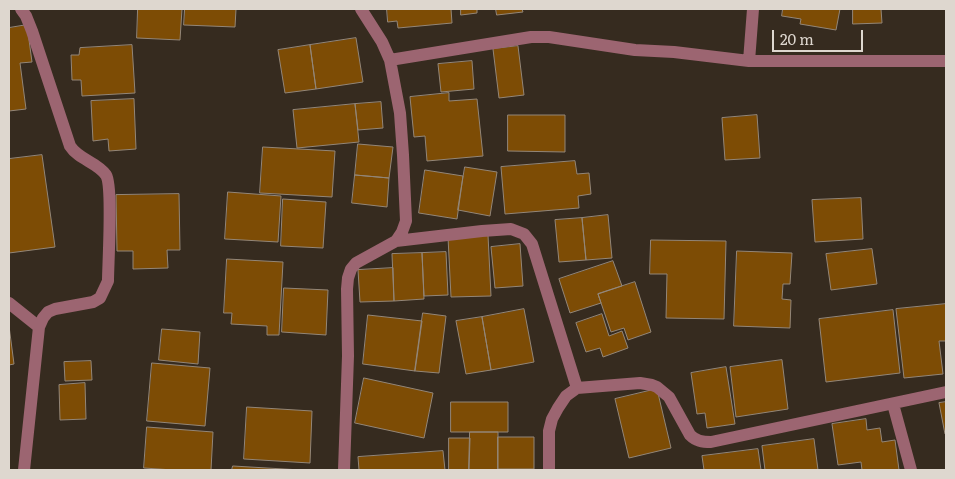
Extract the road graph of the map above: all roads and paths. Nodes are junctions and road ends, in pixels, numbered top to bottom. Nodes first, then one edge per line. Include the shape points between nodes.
1 (21, 9) edge
2 (361, 9) edge
3 (754, 9) edge
4 (390, 60) junction
5 (749, 60) junction
6 (946, 61) edge
7 (396, 241) junction
8 (9, 302) edge
9 (39, 327) junction
10 (577, 388) junction
11 (946, 392) edge
12 (893, 404) junction
13 (24, 470) edge
14 (344, 470) edge
15 (549, 470) edge
16 (911, 470) edge

1 - 9 street via 32,31 70,146 82,158 99,167 109,184 108,281 104,291 93,302 48,312
2 - 4 street
3 - 5 street
4 - 5 street via 531,37 549,37 634,50
4 - 7 street via 400,113 406,205 406,221
5 - 6 street
7 - 10 street via 482,230 511,229 524,234 532,244
7 - 14 street via 356,263 348,278
8 - 9 street
9 - 13 street
10 - 12 street via 640,383 657,387 669,397 690,435 704,442
10 - 15 street via 566,396 552,419
11 - 12 street
12 - 16 street

